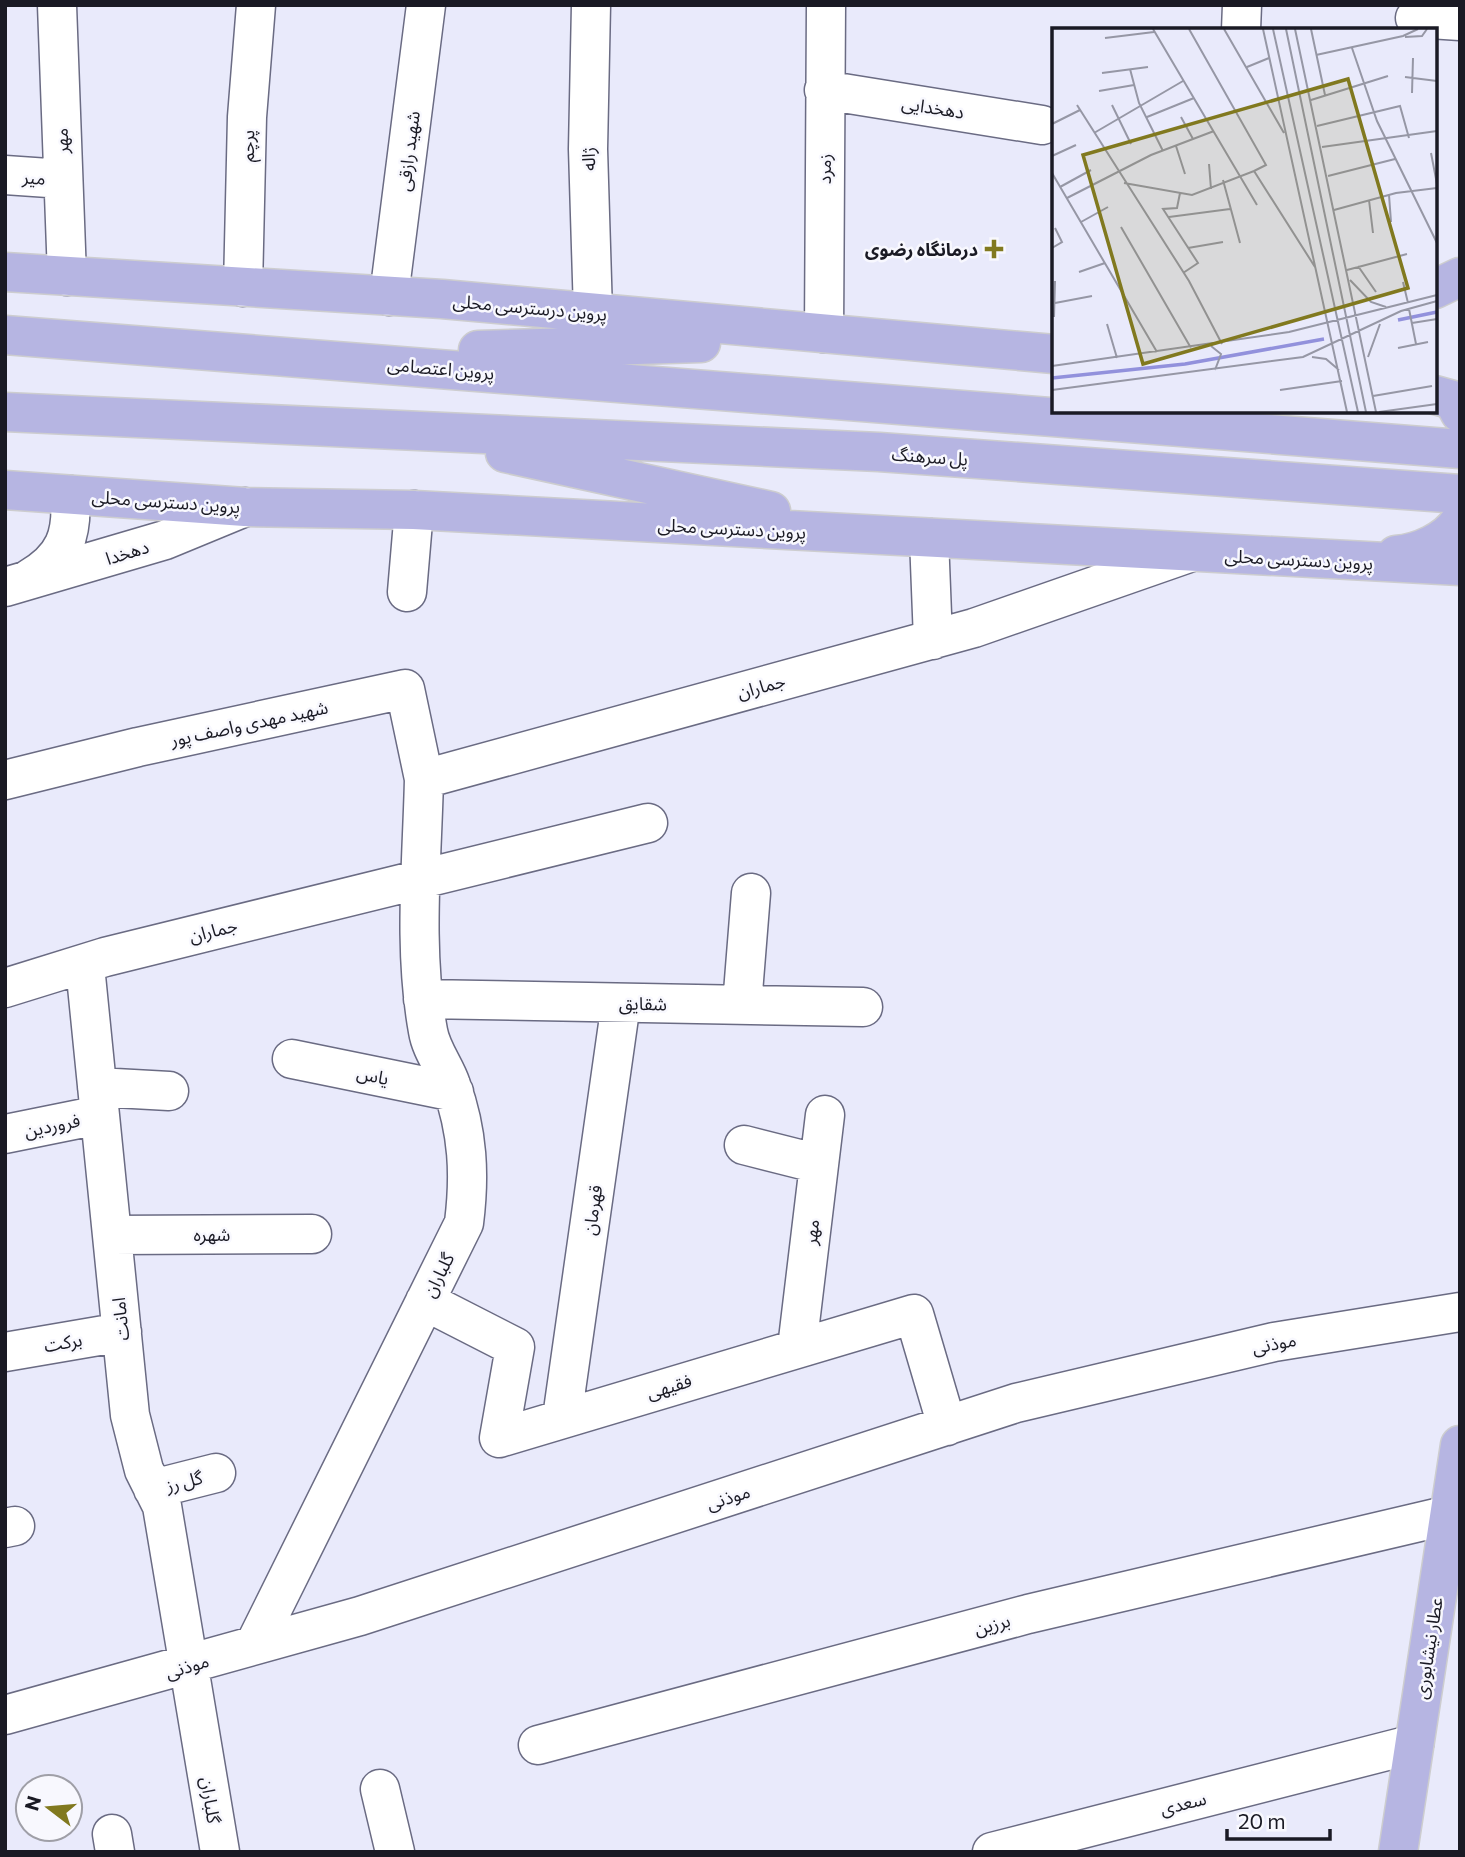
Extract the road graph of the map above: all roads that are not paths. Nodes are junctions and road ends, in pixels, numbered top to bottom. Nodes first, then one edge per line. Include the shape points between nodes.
1 (57, 5) edge
2 (256, 5) edge
3 (426, 5) edge
4 (591, 5) edge
5 (825, 5) edge
6 (1242, 5) edge
7 (1415, 18) dead end
8 (1460, 21) edge
9 (1241, 28) edge
10 (824, 90) junction
11 (1042, 125) dead end
12 (5, 175) edge
13 (63, 178) junction
14 (5, 272) edge
15 (67, 276) junction
16 (1460, 277) edge
17 (243, 287) junction
18 (1437, 288) edge
19 (389, 296) junction
20 (593, 313) junction
21 (824, 333) junction
22 (5, 335) edge
23 (878, 338) junction
24 (1052, 354) edge
25 (285, 356) junction
26 (1437, 377) edge
27 (1460, 379) edge
28 (1437, 396) edge
29 (5, 412) edge
30 (1460, 413) edge
31 (400, 430) junction
32 (1460, 449) edge
33 (5, 490) edge
34 (1460, 494) edge
35 (70, 495) junction
36 (245, 507) junction
37 (414, 510) junction
38 (1460, 522) edge
39 (888, 537) junction
40 (929, 538) junction
41 (1189, 553) junction
42 (1324, 561) junction
43 (1460, 566) edge
44 (15, 584) edge
45 (407, 592) dead end
46 (1460, 592) edge
47 (933, 640) junction
48 (424, 779) junction
49 (5, 780) edge
50 (648, 823) dead end
51 (422, 878) junction
52 (751, 893) dead end
53 (85, 966) junction
54 (5, 988) edge
55 (423, 999) junction
56 (621, 1003) junction
57 (742, 1005) junction
58 (863, 1007) dead end
59 (292, 1059) dead end
60 (169, 1091) dead end
61 (454, 1092) junction
62 (98, 1101) junction
63 (825, 1115) dead end
64 (5, 1135) edge
65 (744, 1145) dead end
66 (820, 1164) junction
67 (112, 1234) junction
68 (312, 1234) dead end
69 (425, 1301) junction
70 (1460, 1312) edge
71 (122, 1332) junction
72 (797, 1348) junction
73 (5, 1352) edge
74 (562, 1418) junction
75 (947, 1426) junction
76 (1460, 1445) edge
77 (216, 1473) dead end
78 (153, 1489) junction
79 (1449, 1515) junction
80 (255, 1644) junction
81 (190, 1666) junction
82 (5, 1715) edge
83 (1414, 1744) junction
84 (538, 1745) dead end
85 (380, 1789) dead end
86 (220, 1852) edge
87 (395, 1852) edge
88 (992, 1852) edge
89 (1398, 1852) edge

1 - 13 street, مهر
2 - 17 street, پرچم via 247,117
3 - 19 street, شهید رازقی
4 - 20 street, ژاله via 588,149
5 - 10 street, زمرد
6 - 9 street
7 - 8 street
10 - 11 street, دهخدایی
10 - 21 street, زمرد
12 - 13 street, میر
13 - 15 street, مهر
14 - 15 main road, پروین درسترسی محلی
15 - 17 main road, پروین درسترسی محلی
16 - 18 main road
17 - 19 main road, پروین درسترسی محلی
19 - 20 main road, پروین درسترسی محلی
20 - 21 main road, پروین درسترسی محلی
21 - 23 main road, پروین درسترسی محلی
22 - 25 main road, پروین اعتصامی
23 - 24 main road, پروین درسترسی محلی
23 - 25 main road
25 - 32 main road, پروین اعتصامی
26 - 27 main road
28 - 30 main road via 1453,400
29 - 31 main road
31 - 34 main road, پل سرهنگ via 879,453
31 - 39 main road
33 - 35 main road, پروین دسترسی محلی
35 - 36 main road, پروین دسترسی محلی
35 - 44 street via 72,521 64,547 48,568
36 - 37 main road, پروین دسترسی محلی
36 - 44 street, دهخدا via 165,540
37 - 39 main road, پروین دسترسی محلی
37 - 45 street
38 - 42 main road via 1451,535 1408,554
39 - 40 main road, پروین دسترسی محلی
40 - 41 main road, پروین دسترسی محلی
40 - 47 street
41 - 42 main road, پروین دسترسی محلی
41 - 47 street, جماران
42 - 43 main road, پروین دسترسی محلی
42 - 46 main road via 1439,579
47 - 48 street, جماران
48 - 49 street, شهید مهدی واصف پور via 404,690
48 - 51 street
50 - 51 street, جماران
51 - 53 street, جماران via 105,957
51 - 55 street, گلباران
52 - 57 street
53 - 54 street, جماران
53 - 62 street, امانت
55 - 56 street, شقایق
55 - 61 street, گلباران via 429,1035
56 - 57 street, شقایق
56 - 74 street, قهرمان
57 - 58 street, شقایق
59 - 61 street, یاس
60 - 62 street, فروردین
61 - 69 street, گلباران via 470,1178 464,1223
62 - 64 street, فروردین
62 - 67 street, امانت
63 - 66 street, مهر
65 - 66 street
66 - 72 street, مهر
67 - 68 street, شهره
67 - 71 street, امانت
69 - 74 street, فقیهی via 515,1347 499,1438
69 - 80 street, گلباران
70 - 75 street, موذنی via 1274,1342 1016,1403
71 - 73 street, برکت
71 - 78 street, امانت via 130,1415
72 - 74 street, فقیهی
72 - 75 street, فقیهی via 914,1314
75 - 80 street, موذنی via 360,1616
76 - 79 main road, عطار نیشابوری
77 - 78 street, گل رز
78 - 81 street, امانت via 162,1506
79 - 83 main road, عطار نیشابوری
79 - 84 street, برزین via 1028,1614
80 - 81 street, موذنی
81 - 82 street, موذنی
81 - 86 street, گلباران
83 - 88 street, سعدی
83 - 89 main road, عطار نیشابوری
85 - 87 street

